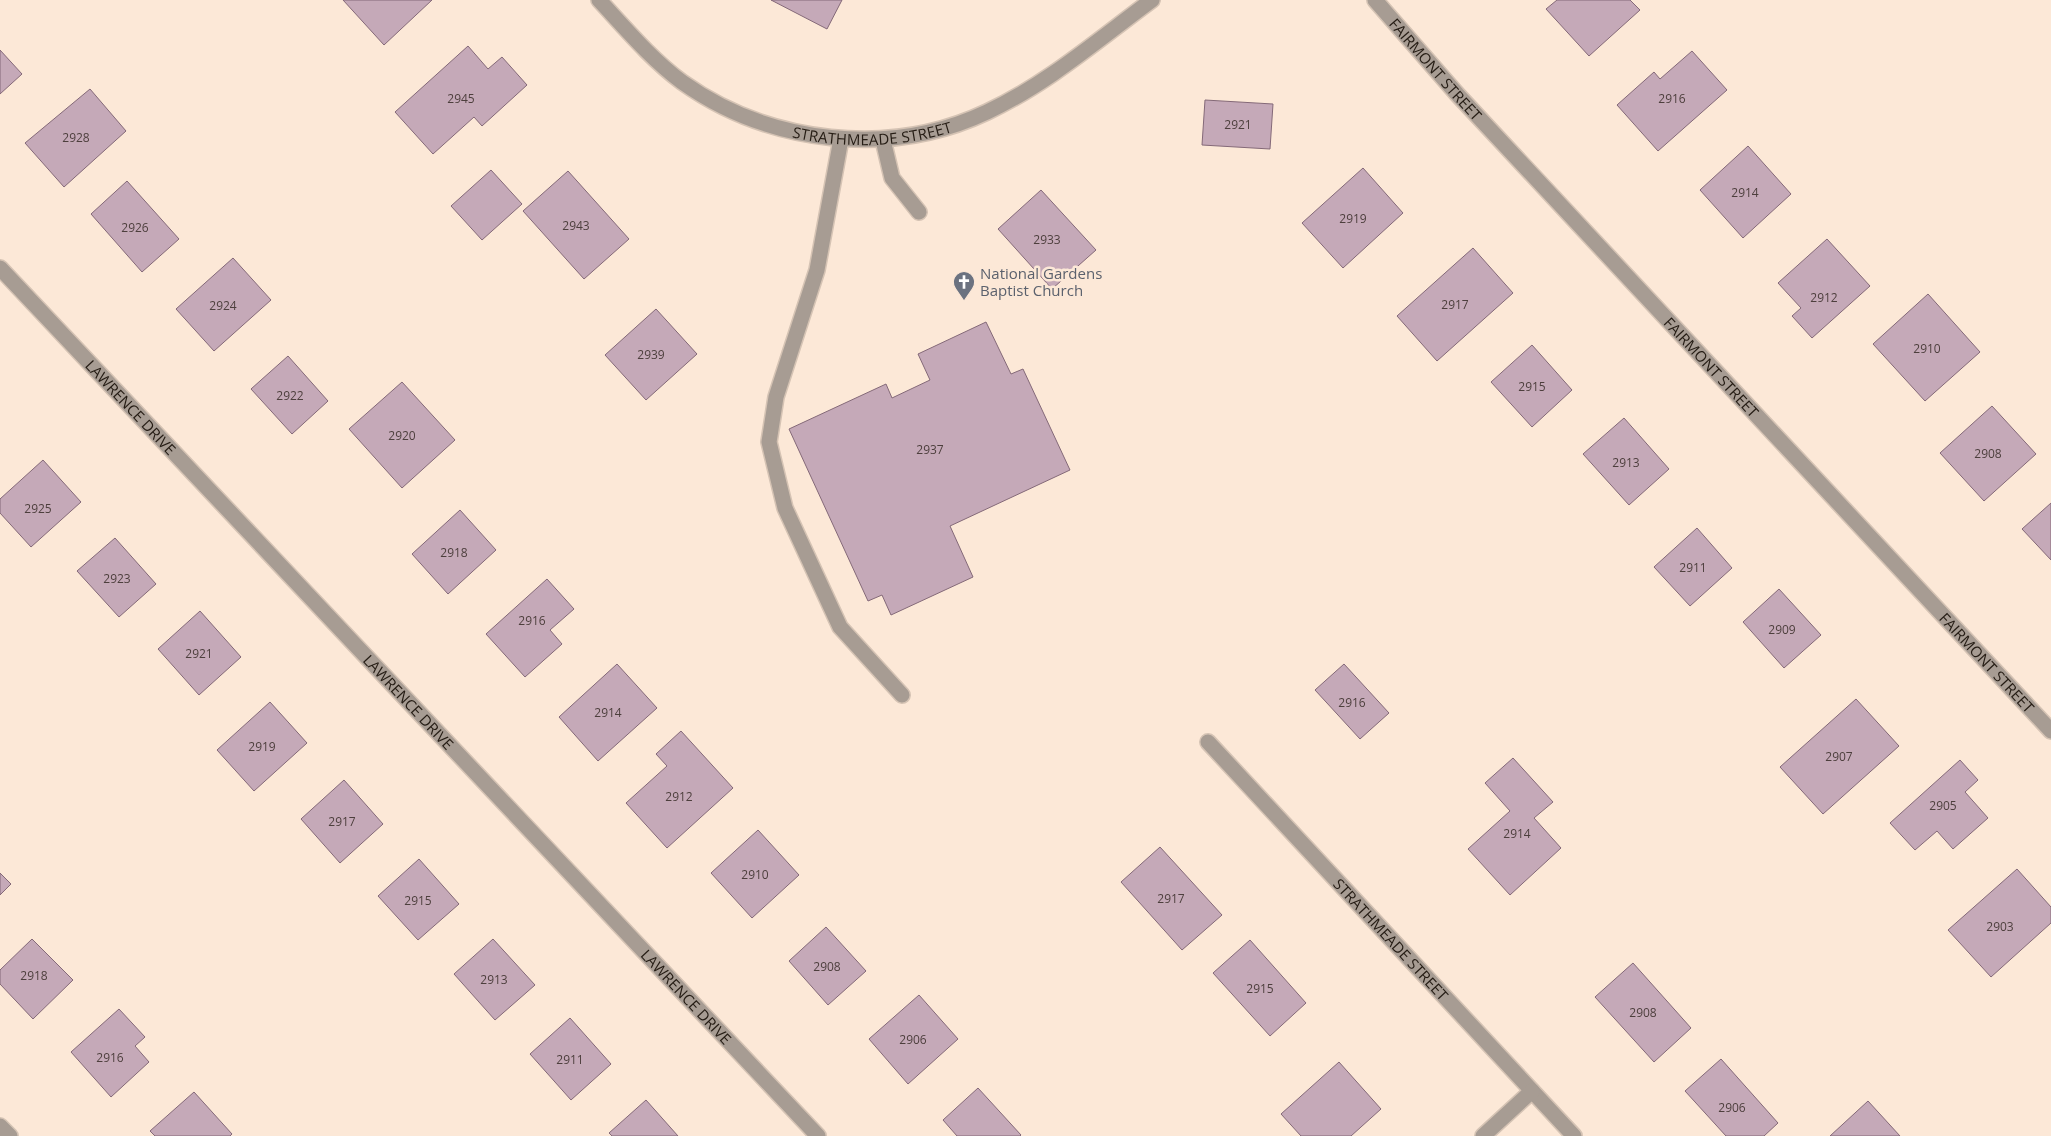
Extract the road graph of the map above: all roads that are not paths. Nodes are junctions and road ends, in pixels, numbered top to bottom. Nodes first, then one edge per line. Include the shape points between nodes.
1 (599, 0) edge
2 (1152, 0) edge
3 (1375, 0) edge
4 (841, 139) junction
5 (883, 140) junction
6 (919, 212) dead end
7 (0, 268) edge
8 (902, 694) dead end
9 (2051, 730) edge
10 (1208, 742) dead end
11 (1532, 1091) junction
12 (0, 1126) edge
13 (10, 1136) edge
14 (818, 1136) edge
15 (1482, 1136) edge
16 (1574, 1136) edge

1 - 4 street, STRATHMEADE STREET via 643,47 682,82 728,109 775,128
2 - 5 street, STRATHMEADE STREET via 1037,84 987,113 936,130
3 - 9 street, FAIRMONT STREET via 1457,94
4 - 5 street, STRATHMEADE STREET
4 - 8 street via 817,270 776,397 769,442 785,508 840,627
5 - 6 street via 892,178
7 - 14 street, LAWRENCE DRIVE
10 - 11 street, STRATHMEADE STREET
11 - 15 street
11 - 16 street, STRATHMEADE STREET
12 - 13 street

